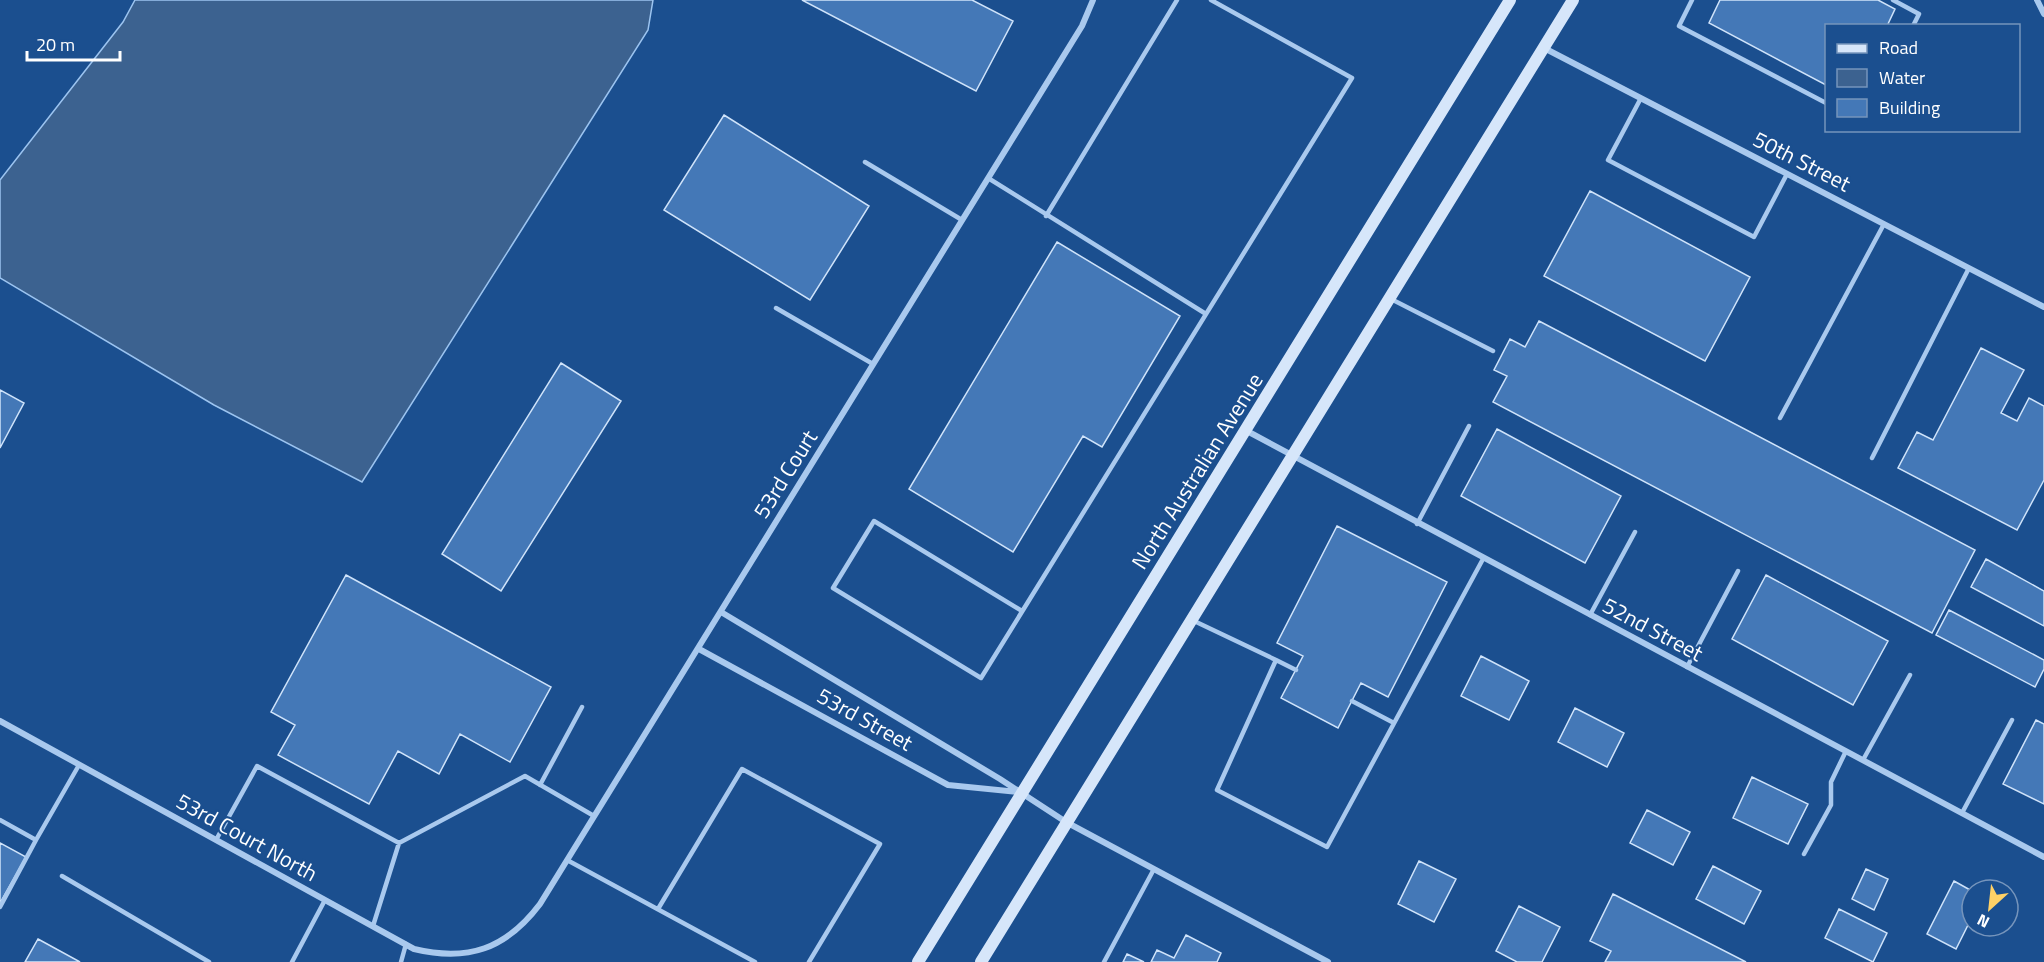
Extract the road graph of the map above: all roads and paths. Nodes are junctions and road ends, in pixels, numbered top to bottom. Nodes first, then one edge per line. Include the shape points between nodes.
1 (1093, 0) edge
2 (1177, 0) edge
3 (1211, 0) edge
4 (1510, 0) edge
5 (1573, 0) edge
6 (1692, 0) edge
7 (1893, 0) edge
8 (2037, 0) edge
9 (2044, 14) edge
10 (1914, 24) edge
11 (1544, 48) junction
12 (1641, 98) junction
13 (1825, 102) edge
14 (865, 162) dead end
15 (1787, 174) junction
16 (988, 178) junction
17 (1046, 216) junction
18 (962, 220) junction
19 (1884, 224) junction
20 (1969, 268) junction
21 (1390, 298) junction
22 (2044, 307) edge
23 (776, 308) dead end
24 (1206, 314) junction
25 (1493, 351) dead end
26 (873, 364) junction
27 (1780, 418) dead end
28 (1469, 426) dead end
29 (1247, 431) junction
30 (1292, 457) junction
31 (1872, 458) dead end
32 (1417, 524) junction
33 (1635, 532) dead end
34 (1483, 559) junction
35 (1738, 571) dead end
36 (1022, 610) junction
37 (721, 612) junction
38 (1590, 615) junction
39 (1192, 620) junction
40 (699, 649) junction
41 (1276, 660) junction
42 (1687, 667) junction
43 (1296, 670) dead end
44 (1910, 675) dead end
45 (1352, 701) dead end
46 (582, 707) dead end
47 (2012, 720) dead end
48 (0, 721) edge
49 (1394, 723) junction
50 (1846, 751) junction
51 (1863, 760) junction
52 (79, 765) junction
53 (540, 785) junction
54 (1023, 792) junction
55 (1962, 813) junction
56 (594, 816) junction
57 (0, 820) edge
58 (1066, 822) junction
59 (36, 840) junction
60 (216, 840) junction
61 (399, 843) junction
62 (1804, 854) dead end
63 (2044, 857) edge
64 (567, 860) junction
65 (1154, 869) junction
66 (62, 876) dead end
67 (325, 900) junction
68 (0, 907) edge
69 (658, 909) junction
70 (373, 926) junction
71 (406, 944) junction
72 (485, 948) joint
73 (209, 962) edge
74 (292, 962) edge
75 (401, 962) edge
76 (755, 962) edge
77 (809, 962) edge
78 (918, 962) edge
79 (981, 962) edge
80 (1104, 962) edge
81 (1328, 962) edge

1 - 16 street, 53rd Court via 1082,26
2 - 17 lane
3 - 24 lane via 1352,78
4 - 29 main road, North Australian Avenue
5 - 11 main road
6 - 13 lane via 1679,26
7 - 10 lane via 1919,14
8 - 9 street
11 - 12 street, 50th Street
11 - 21 main road
12 - 15 street, 50th Street
12 - 15 lane via 1608,160 1754,237
14 - 18 lane
15 - 19 street, 50th Street
16 - 17 lane
16 - 18 street, 53rd Court
17 - 24 lane
18 - 26 street, 53rd Court
19 - 20 street, 50th Street
19 - 27 lane
20 - 22 street, 50th Street
20 - 31 lane
21 - 25 lane
21 - 30 main road
23 - 26 lane
24 - 36 lane
26 - 37 street, 53rd Court
28 - 32 lane
29 - 30 street, 52nd Street
29 - 54 main road, North Australian Avenue
30 - 32 street, 52nd Street
30 - 39 main road
32 - 34 street, 52nd Street
33 - 38 lane
34 - 38 street, 52nd Street
34 - 49 lane
35 - 42 lane
36 - 36 lane via 981,678 833,588 874,521
37 - 40 street, 53rd Court
37 - 54 street, 53rd Street
38 - 42 street, 52nd Street
39 - 41 lane
39 - 58 main road
40 - 54 street, 53rd Street via 948,785
40 - 56 street, 53rd Court
41 - 43 lane
41 - 49 lane via 1217,790 1327,847
42 - 50 street, 52nd Street
44 - 51 lane
45 - 49 lane
46 - 53 lane
47 - 55 lane
48 - 52 street, 53rd Court North
50 - 51 street, 52nd Street
50 - 62 lane via 1831,782 1831,805
51 - 55 street, 52nd Street
52 - 59 lane
52 - 60 street, 53rd Court North
53 - 56 lane
53 - 61 lane via 525,776
54 - 58 street, 53rd Street
54 - 78 main road, North Australian Avenue
55 - 63 street, 52nd Street
56 - 64 street, 53rd Court
57 - 59 lane
58 - 65 street, 53rd Street
58 - 79 main road
59 - 68 lane
60 - 61 lane via 257,766
60 - 67 street, 53rd Court North
61 - 70 lane
64 - 69 lane
64 - 72 street, 53rd Court via 526,923
65 - 80 lane
65 - 81 street, 53rd Street
66 - 73 lane
67 - 70 street, 53rd Court North
67 - 74 lane
69 - 76 lane
69 - 77 lane via 742,769 880,844
70 - 71 street, 53rd Court North
71 - 72 street, 53rd Court North via 437,954
71 - 75 lane

